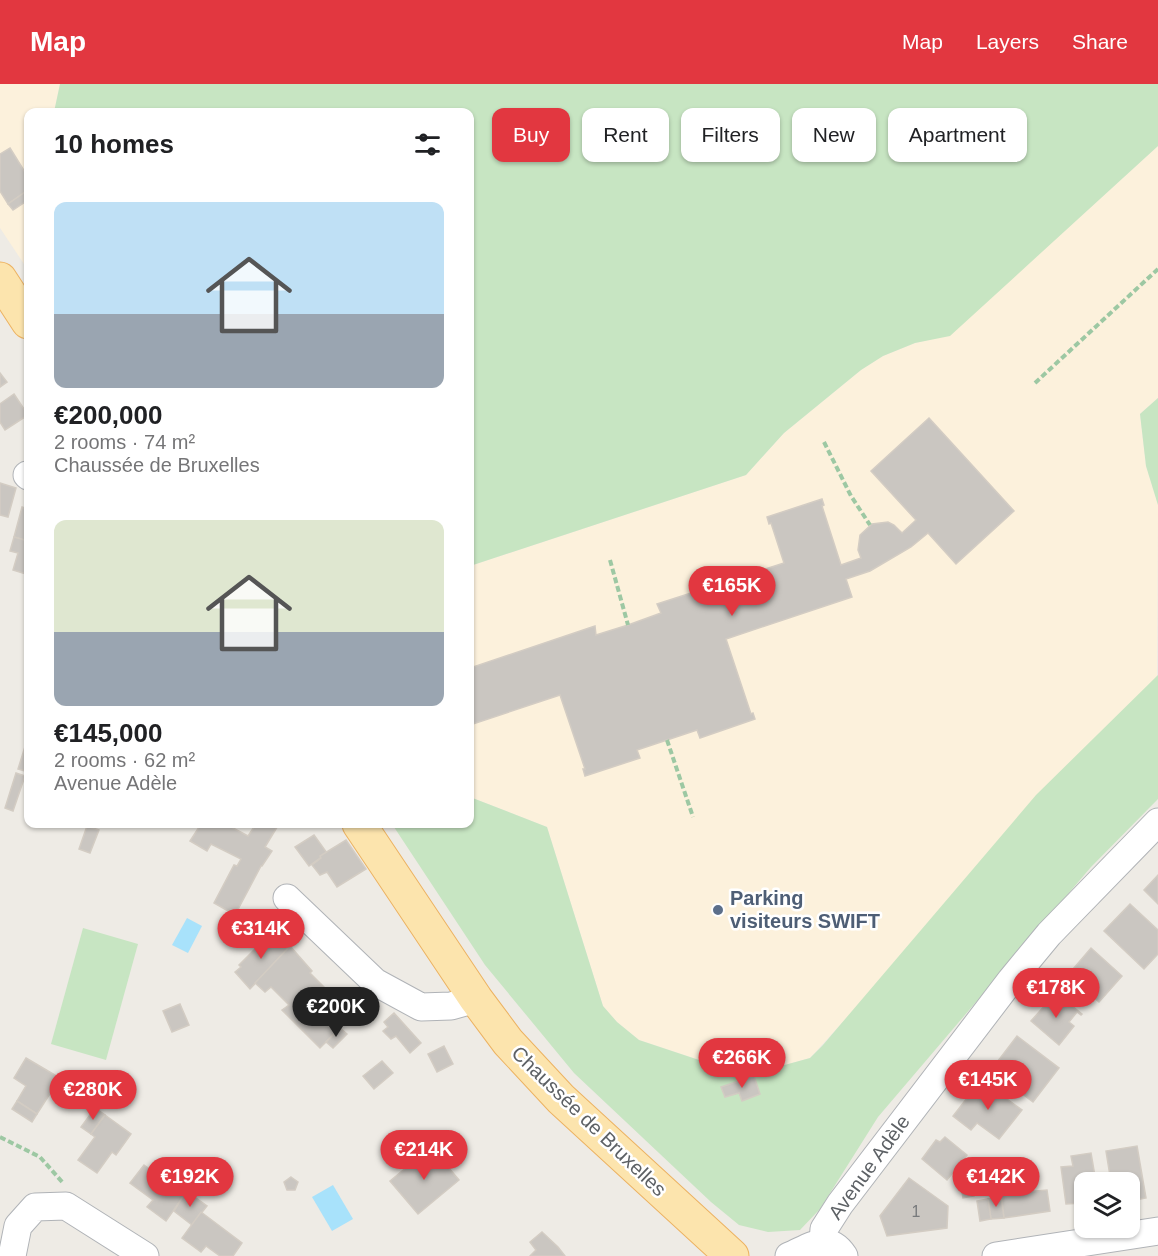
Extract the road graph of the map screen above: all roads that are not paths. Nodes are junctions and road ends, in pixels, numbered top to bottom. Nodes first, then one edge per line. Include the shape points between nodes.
1 (0, 279) edge
2 (24, 316) edge
3 (1158, 822) edge
4 (363, 828) edge
5 (287, 898) dead end
6 (476, 999) junction
7 (1158, 1231) edge
8 (812, 1252) edge
9 (12, 1256) edge
10 (145, 1256) edge
11 (732, 1256) edge
12 (996, 1256) edge

1 - 2 main road
3 - 8 street, Avenue Adèle via 1056,926 1011,980 847,1195
4 - 6 main road, Chaussée de Bruxelles
5 - 6 street via 375,982 421,1007 451,1006
6 - 11 main road, Chaussée de Bruxelles via 508,1042 561,1099
7 - 12 street
9 - 10 street via 18,1226 35,1208 66,1206

